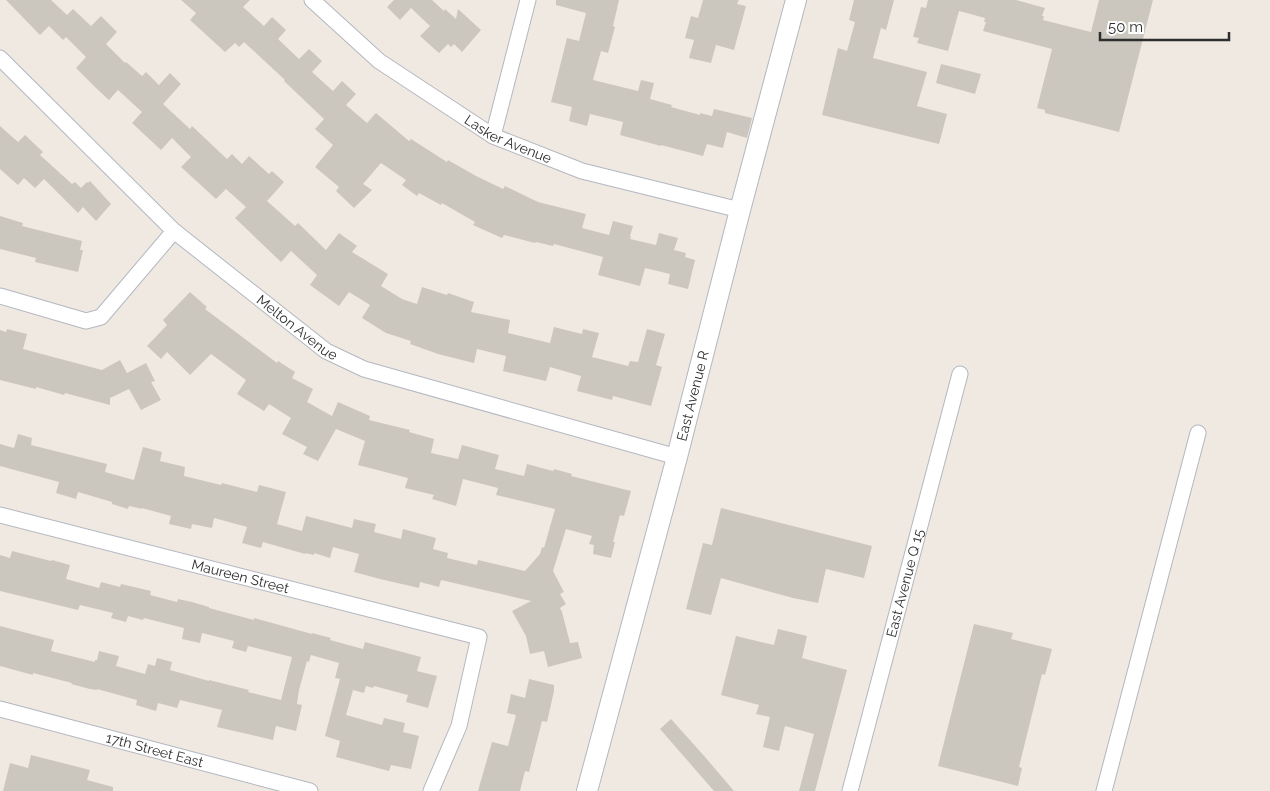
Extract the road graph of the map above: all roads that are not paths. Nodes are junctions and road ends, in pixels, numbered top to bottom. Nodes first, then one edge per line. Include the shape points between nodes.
1 (312, 0) edge
2 (528, 0) edge
3 (796, 0) edge
4 (0, 58) edge
5 (493, 136) junction
6 (740, 210) junction
7 (174, 231) junction
8 (0, 296) edge
9 (960, 374) dead end
10 (1198, 434) dead end
11 (676, 457) junction
12 (0, 515) edge
13 (0, 709) edge
14 (310, 791) edge
15 (431, 791) edge
16 (587, 791) edge
17 (850, 791) edge
18 (1104, 791) edge

1 - 5 street, Lasker Avenue via 379,61
2 - 5 street
3 - 6 main road, East Avenue R
4 - 7 street, Melton Avenue
5 - 6 street, Lasker Avenue via 582,171
6 - 11 main road, East Avenue R
7 - 8 street via 101,317 86,321
7 - 11 street, Melton Avenue via 326,351 364,369
9 - 17 street, East Avenue Q 15
10 - 18 street
11 - 16 main road, East Avenue R
12 - 15 street, Maureen Street via 479,637 459,726
13 - 14 street, 17th Street East

